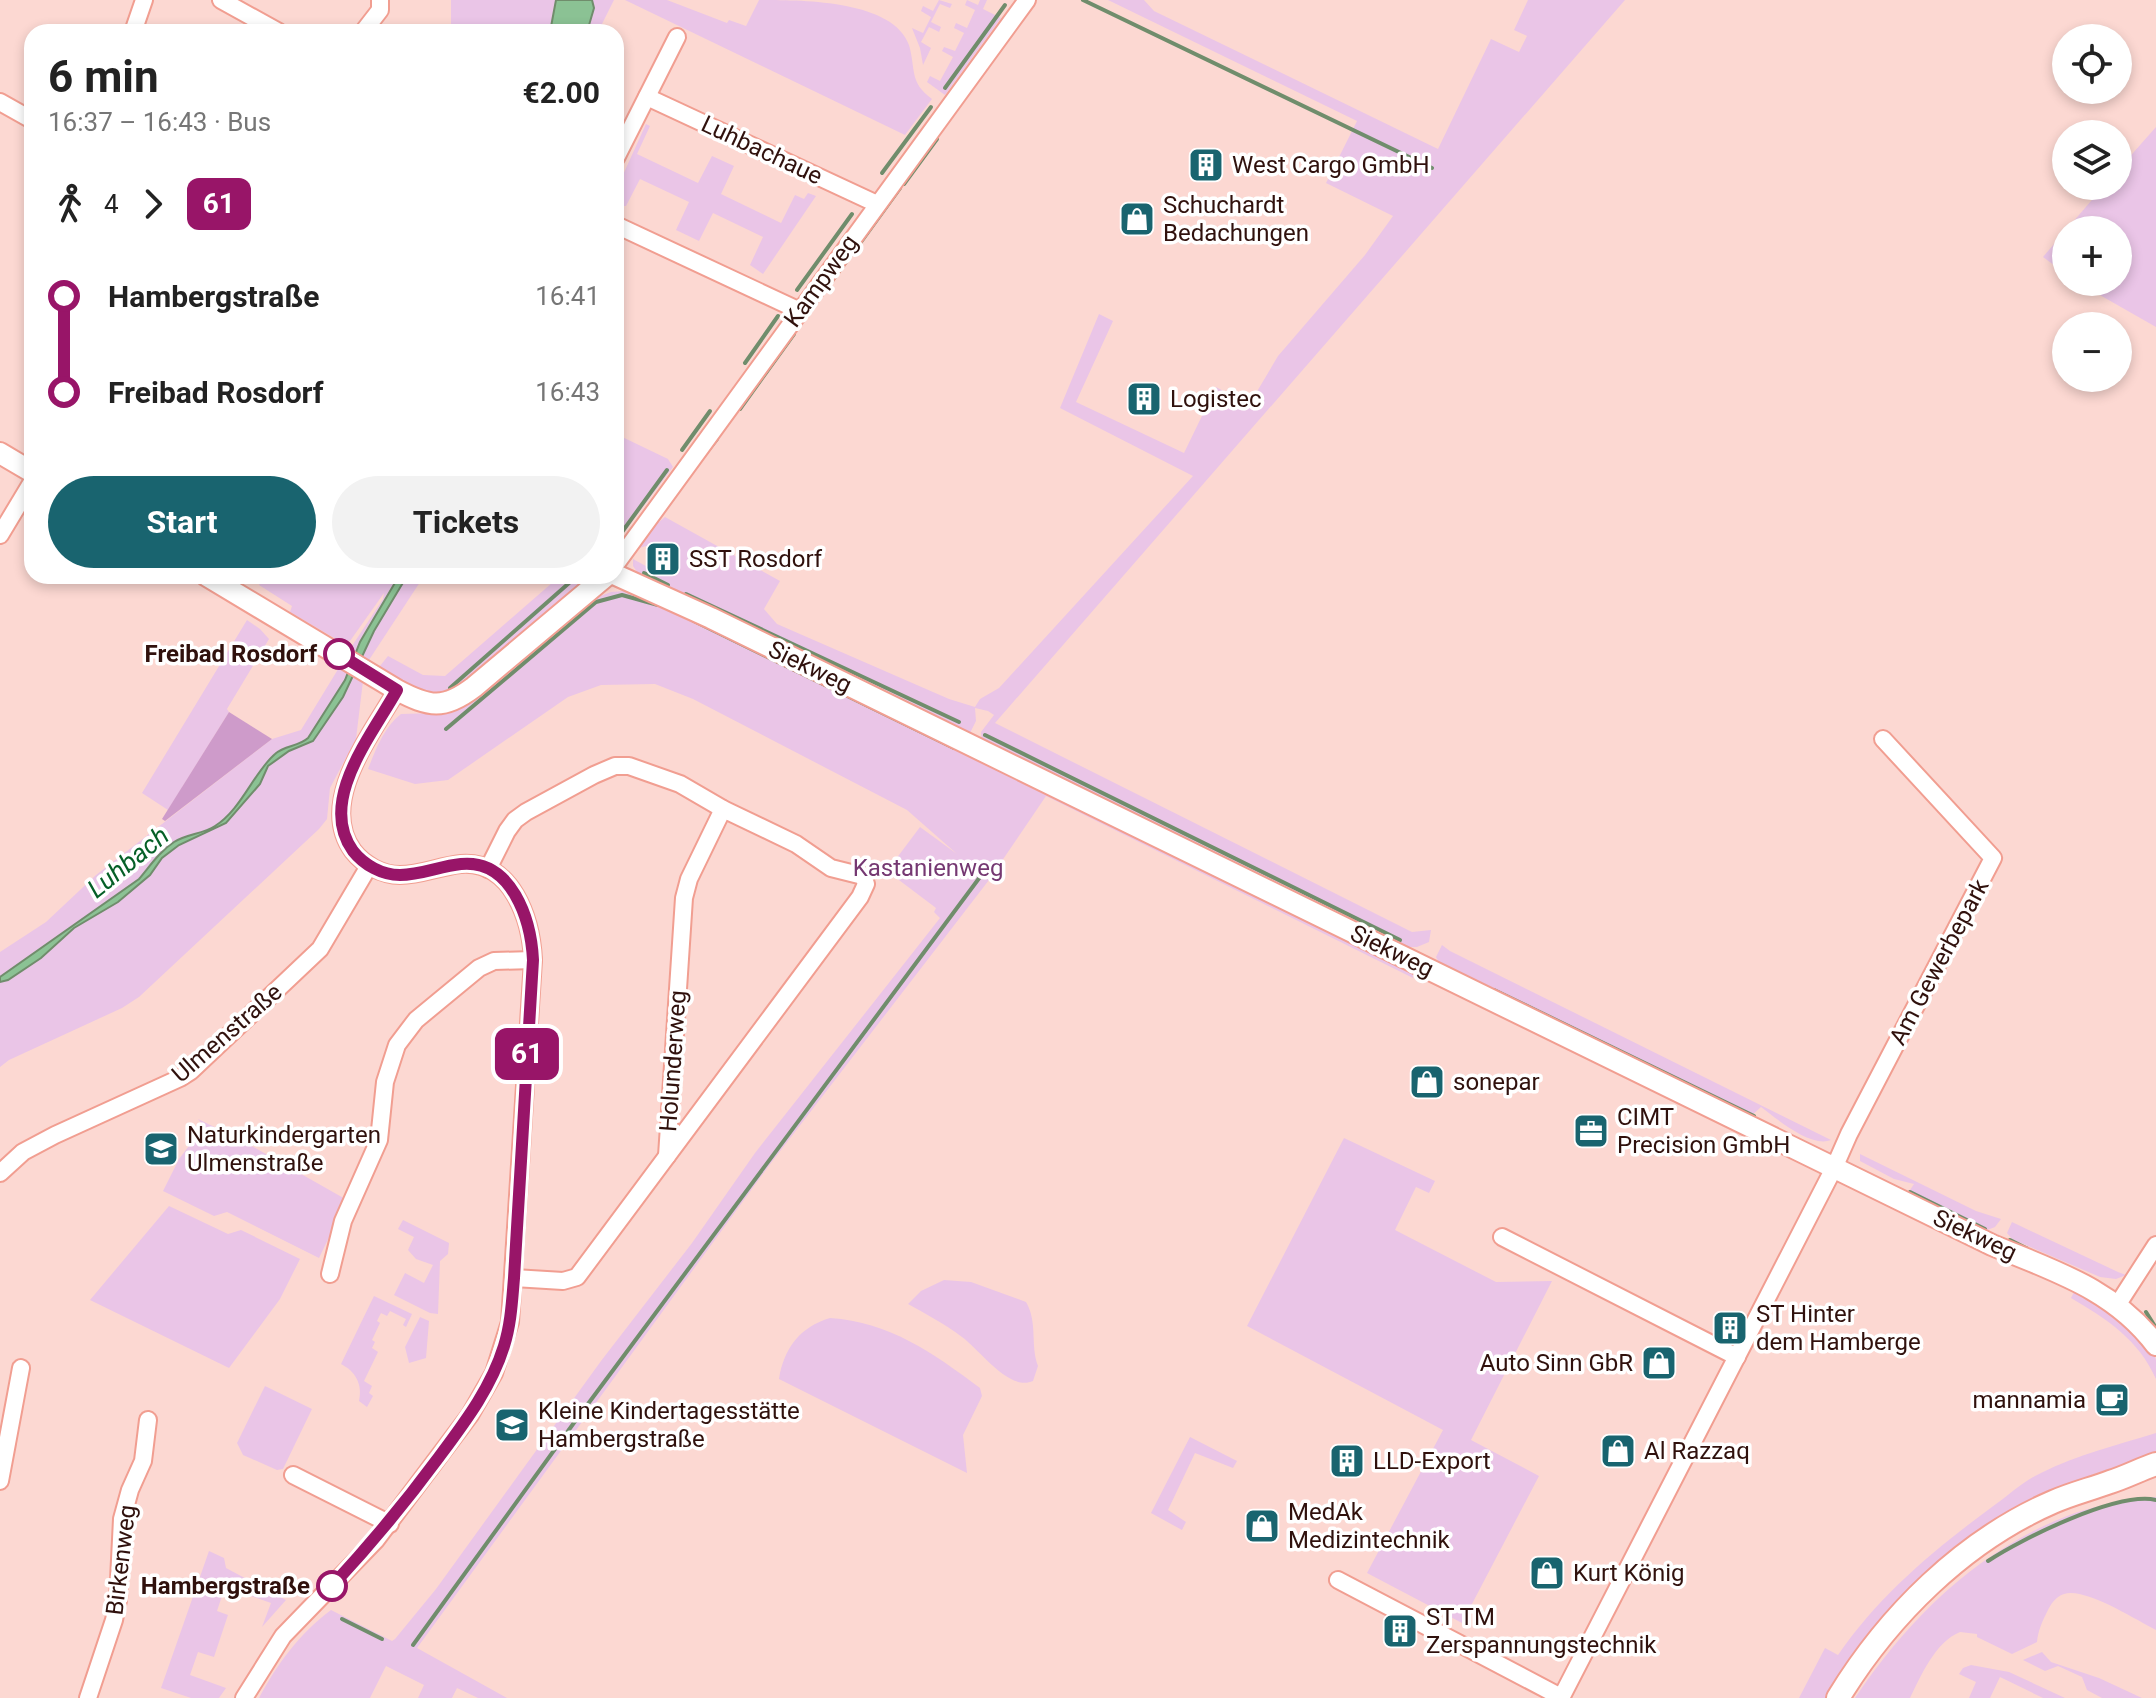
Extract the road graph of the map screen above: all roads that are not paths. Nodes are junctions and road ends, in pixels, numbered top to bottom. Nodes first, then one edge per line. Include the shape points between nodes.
1 (144, 0) edge
2 (221, 0) edge
3 (380, 0) edge
4 (1027, 0) edge
5 (136, 24) edge
6 (264, 24) edge
7 (369, 24) edge
8 (677, 37) dead end
9 (647, 97) junction
10 (0, 102) edge
11 (24, 116) edge
12 (624, 142) edge
13 (877, 204) junction
14 (624, 229) edge
15 (800, 311) junction
16 (0, 453) edge
17 (24, 467) edge
18 (24, 495) edge
19 (0, 535) edge
20 (624, 553) edge
21 (624, 579) edge
22 (220, 584) edge
23 (597, 584) edge
24 (397, 690) junction
25 (1883, 739) dead end
26 (723, 809) junction
27 (369, 866) junction
28 (488, 869) junction
29 (533, 960) junction
30 (667, 1156) junction
31 (1834, 1168) junction
32 (0, 1173) edge
33 (1502, 1237) dead end
34 (2156, 1245) edge
35 (330, 1274) dead end
36 (514, 1278) junction
37 (2118, 1304) junction
38 (2156, 1345) edge
39 (1737, 1357) junction
40 (21, 1368) dead end
41 (148, 1420) dead end
42 (2156, 1464) edge
43 (293, 1475) dead end
44 (2156, 1480) edge
45 (0, 1481) edge
46 (2112, 1482) junction
47 (390, 1524) junction
48 (1338, 1580) dead end
49 (1561, 1697) edge
50 (88, 1698) edge
51 (244, 1698) edge
52 (1838, 1698) edge

1 - 5 street
2 - 6 street
3 - 7 street via 380,10
4 - 13 street, Kampweg
8 - 9 street
9 - 12 street
9 - 13 street, Luhbachaue
10 - 11 street
13 - 15 street, Kampweg
14 - 15 street
15 - 20 street, Kampweg
16 - 17 street
18 - 19 street
21 - 31 street, Siekweg
22 - 24 street
23 - 24 street via 457,699 428,704
24 - 27 street via 341,801 344,835
25 - 31 street, Am Gewerbepark via 1993,858
26 - 28 street via 665,777 615,766 515,820
26 - 30 street, Holunderweg via 684,898
26 - 30 street via 796,844 831,868 863,876 866,884
27 - 28 street via 401,875 464,864
27 - 32 street, Ulmenstraße via 320,949 191,1071 23,1152
28 - 29 street via 507,883 520,903
29 - 35 street via 494,961 479,968 416,1020 397,1045 385,1082 379,1140 343,1221
29 - 36 street
30 - 36 street, Holunderweg via 577,1277
31 - 37 street, Siekweg
31 - 39 street
33 - 39 street
34 - 37 street
36 - 47 street via 505,1344 484,1394
37 - 38 street, Siekweg
39 - 49 street
40 - 45 street
41 - 50 street, Birkenweg via 143,1461 122,1519 114,1620
42 - 46 main road
43 - 47 street
44 - 46 main road
46 - 52 main road via 2033,1512 1957,1562 1898,1617
47 - 51 street via 283,1636
48 - 49 street

